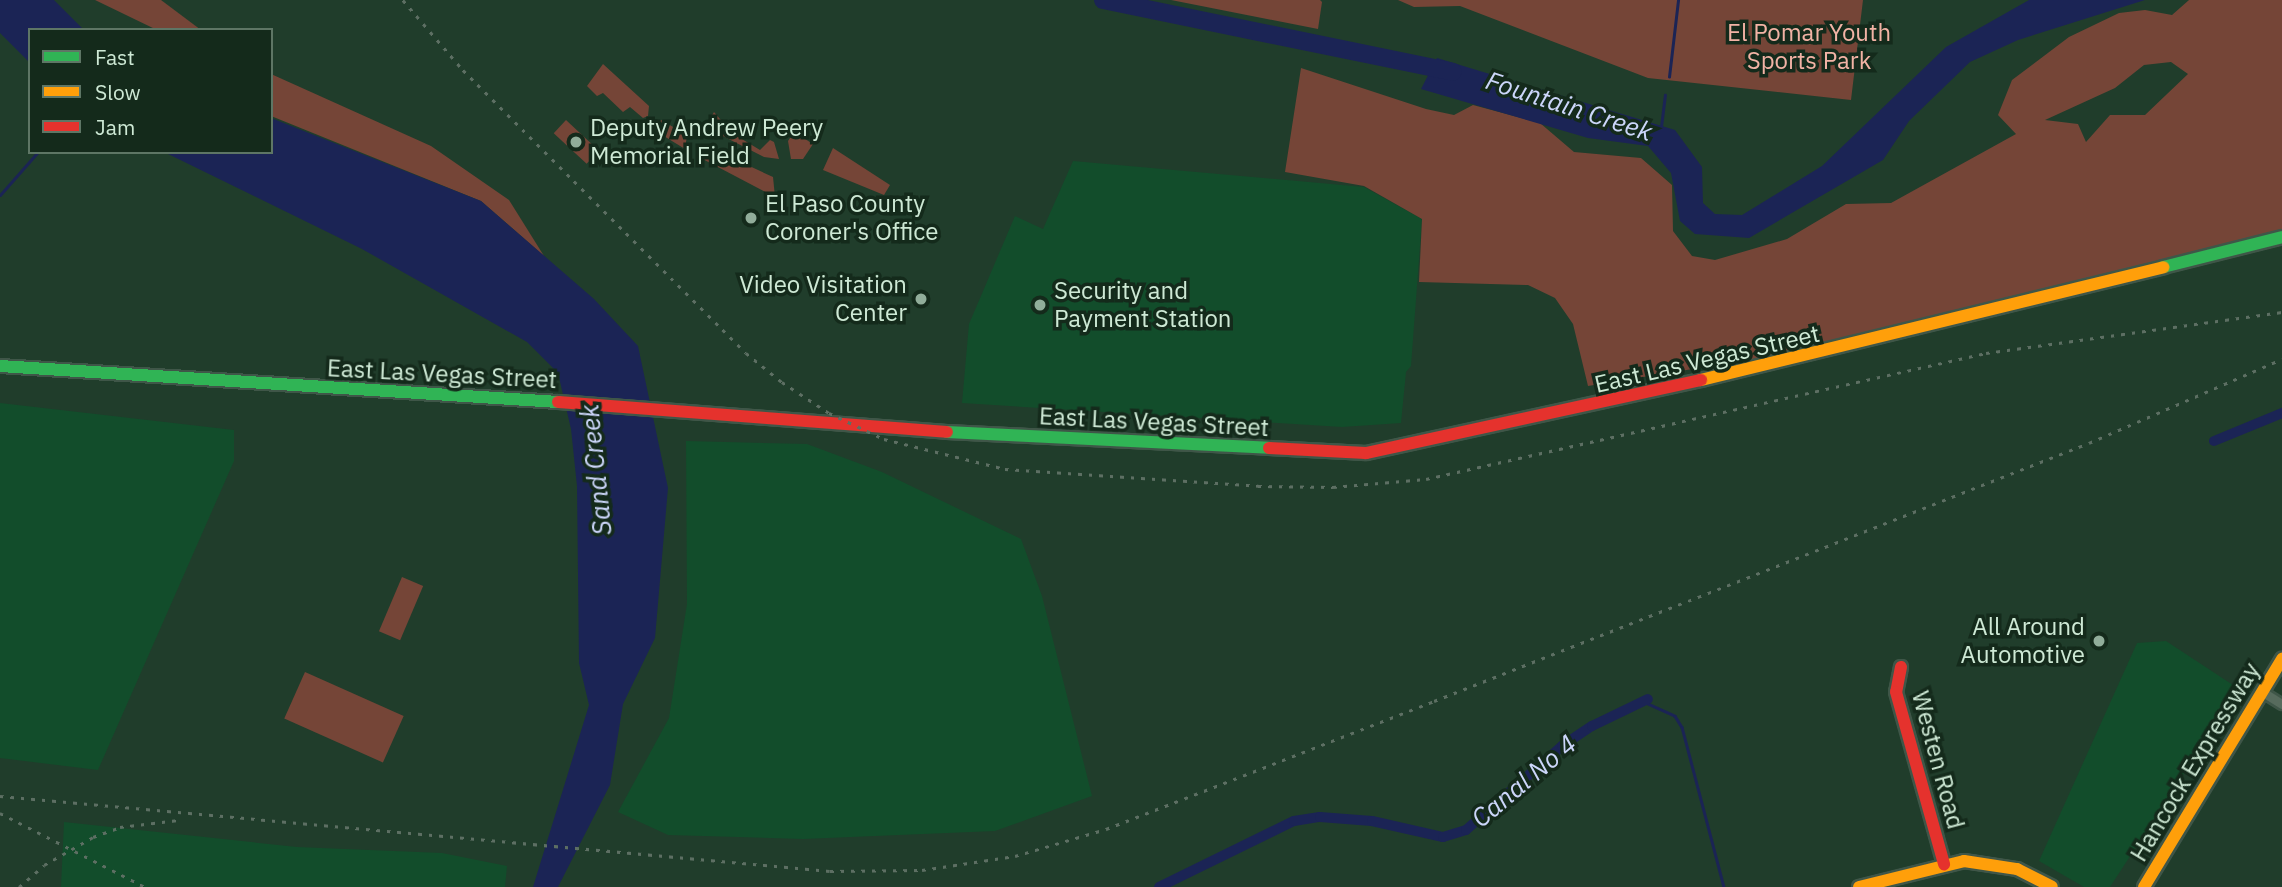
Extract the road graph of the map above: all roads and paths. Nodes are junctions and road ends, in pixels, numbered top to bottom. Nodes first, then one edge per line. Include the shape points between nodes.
1 (2282, 237) edge
2 (0, 366) edge
3 (2282, 659) edge
4 (1901, 667) dead end
5 (2261, 691) junction
6 (2282, 704) edge
7 (1944, 864) junction
8 (1859, 887) edge
9 (2052, 887) edge
10 (2144, 887) edge

1 - 2 street, East Las Vegas Street via 1814,356 1366,453 856,428 684,410
3 - 5 street, Hancock Expressway
4 - 7 street, Westen Road via 1896,692
5 - 6 street
5 - 10 street, Hancock Expressway
7 - 8 street
7 - 9 street via 1964,860 2003,865

